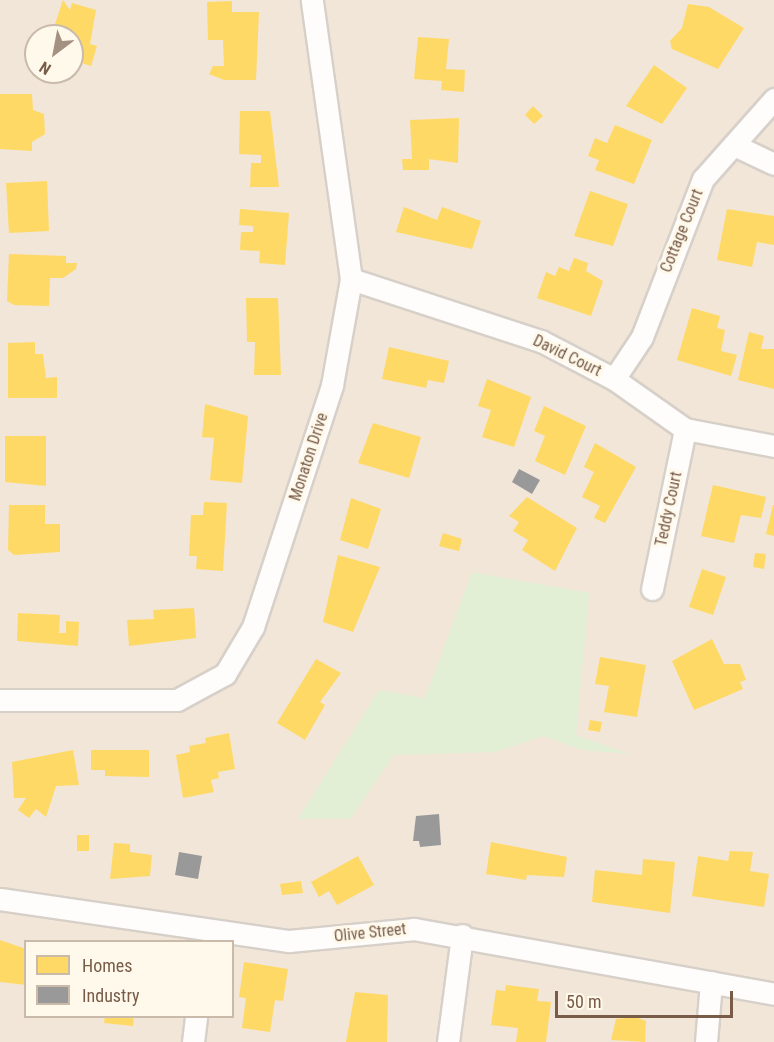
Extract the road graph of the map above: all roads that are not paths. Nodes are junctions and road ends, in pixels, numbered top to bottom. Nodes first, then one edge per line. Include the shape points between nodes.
1 (312, 0) edge
2 (774, 99) edge
3 (734, 146) junction
4 (774, 164) edge
5 (351, 279) junction
6 (615, 379) junction
7 (685, 429) junction
8 (774, 446) edge
9 (652, 589) dead end
10 (0, 700) edge
11 (0, 899) edge
12 (462, 935) junction
13 (207, 937) edge
14 (711, 982) junction
15 (774, 994) edge
16 (196, 1018) edge
17 (193, 1042) edge
18 (448, 1042) edge
19 (706, 1042) edge

1 - 5 street, Monaton Drive
2 - 3 street, Cottage Court
3 - 4 street
3 - 6 street, Cottage Court via 703,179 642,337
5 - 6 street, David Court via 541,341
5 - 10 street, Monaton Drive via 332,385 253,627 225,674 177,700
6 - 7 street, David Court
7 - 8 street, David Court
7 - 9 street, Teddy Court
11 - 13 street, Olive Street
12 - 13 street, Olive Street via 386,929 289,941
12 - 14 street, Olive Street
12 - 18 street
14 - 15 street, Olive Street
14 - 19 street
16 - 17 street

